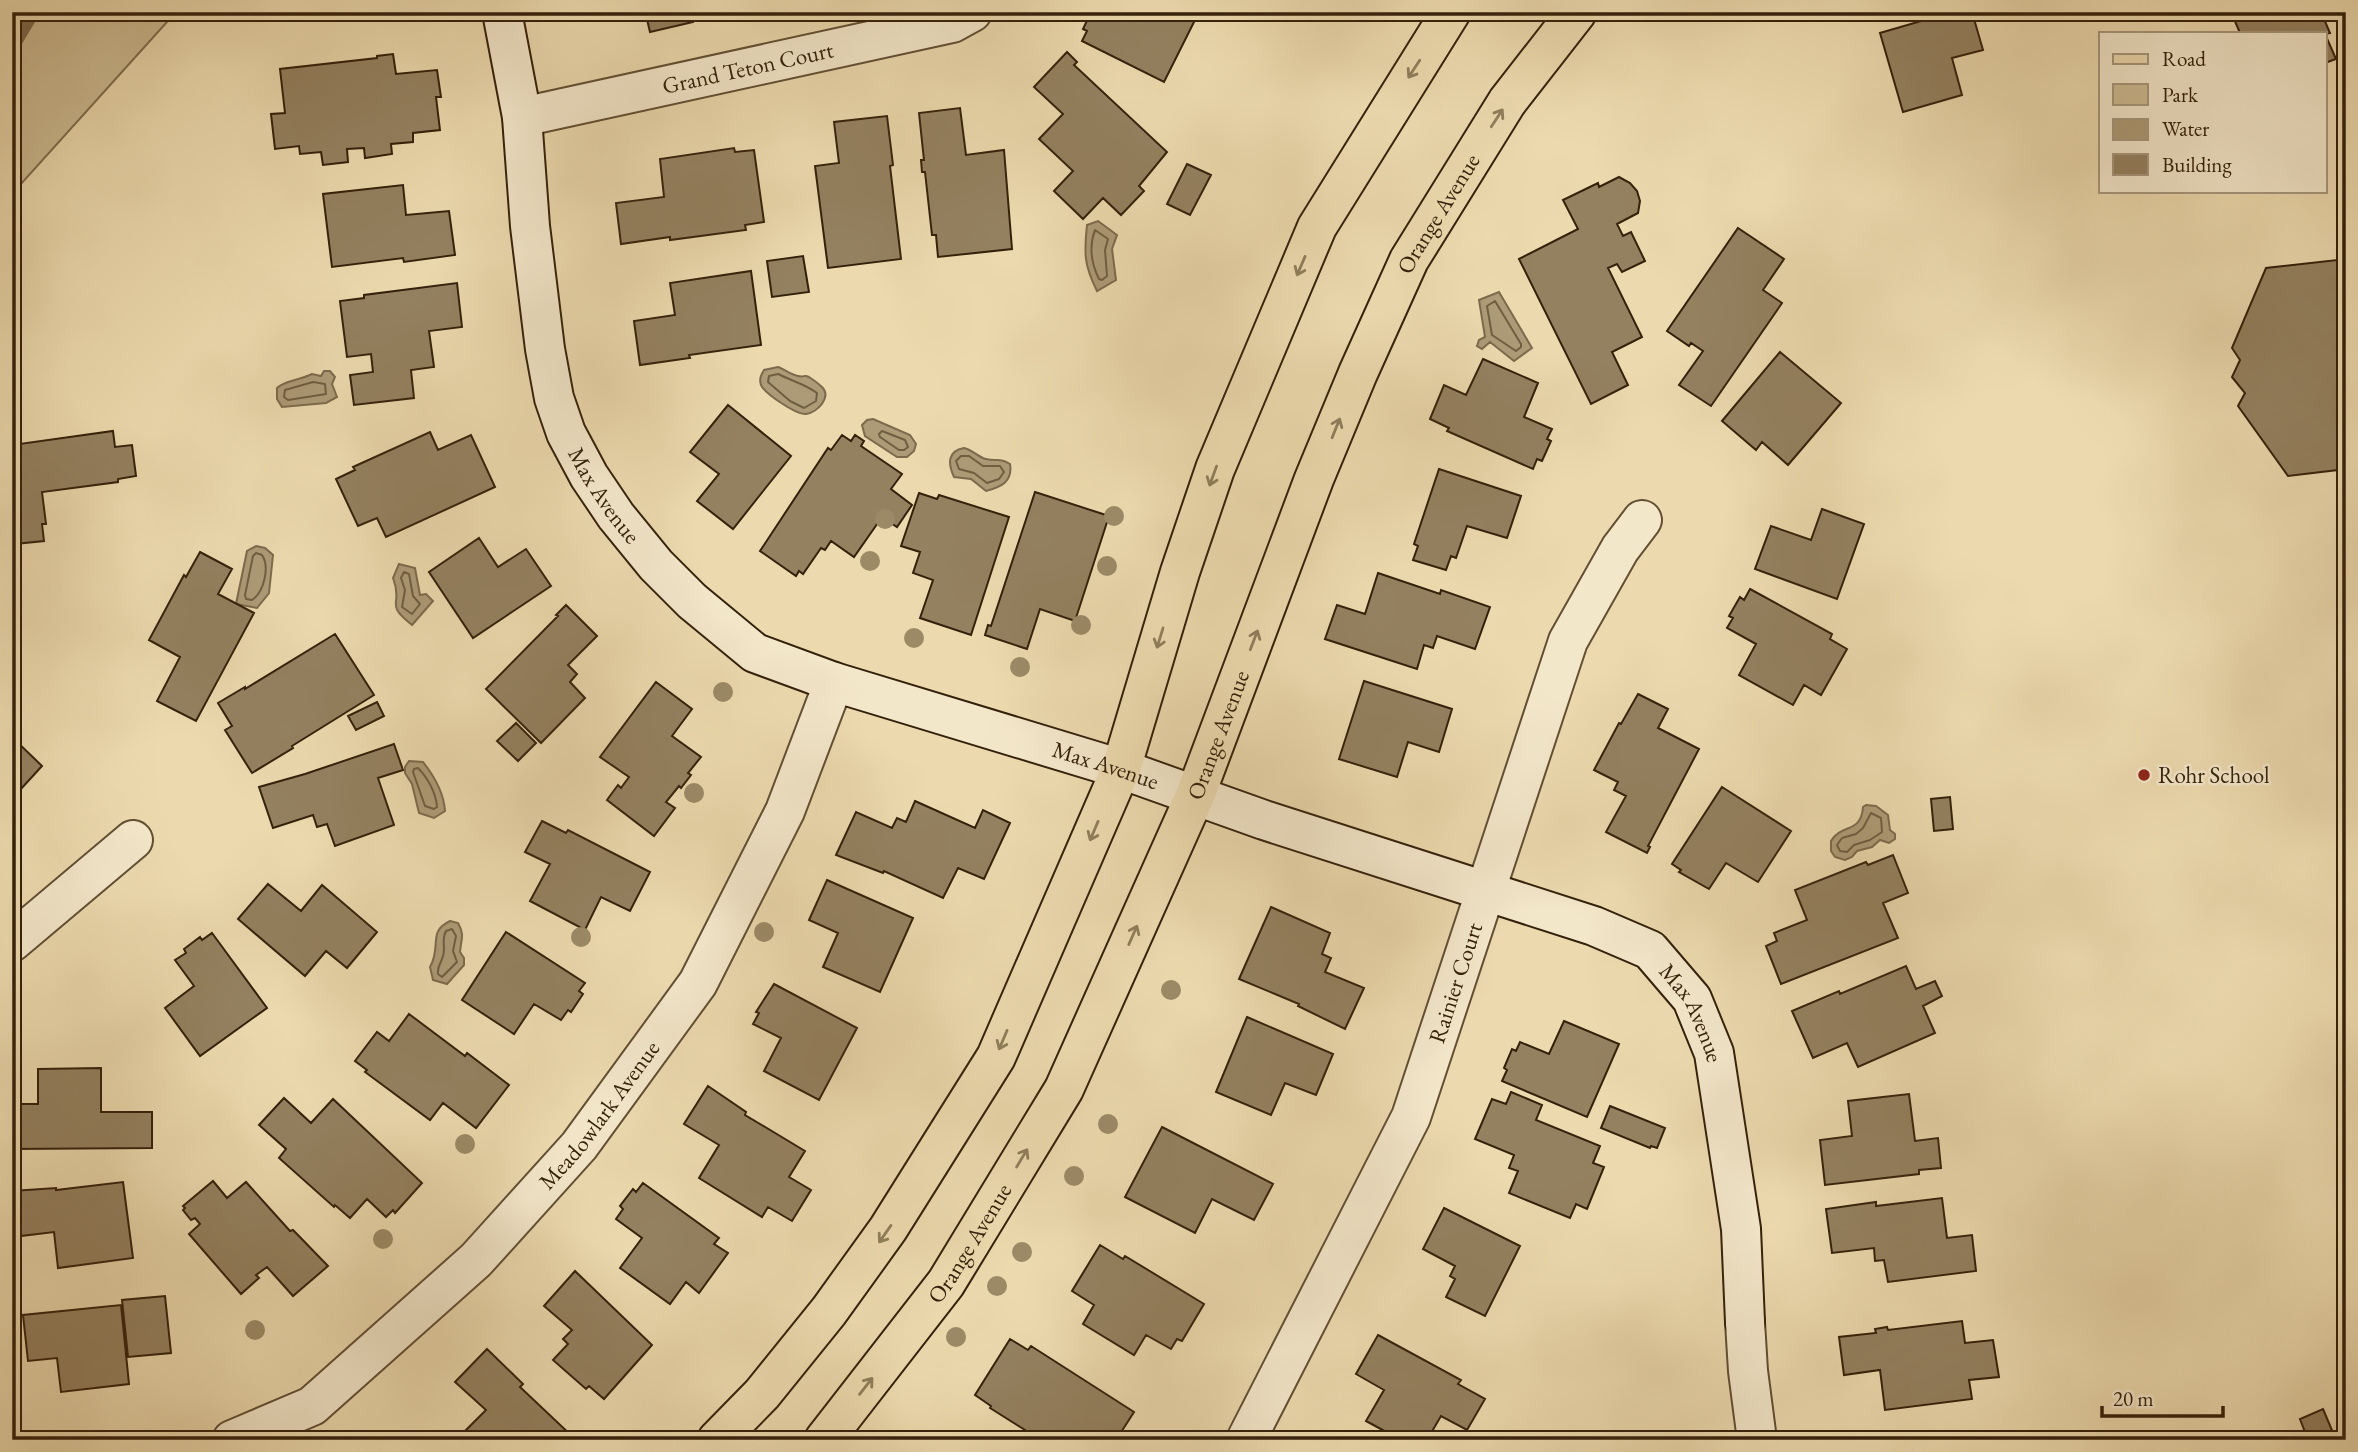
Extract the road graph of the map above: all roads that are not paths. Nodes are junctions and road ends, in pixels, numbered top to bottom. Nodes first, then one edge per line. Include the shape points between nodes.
1 (502, 12) edge
2 (972, 12) edge
3 (1451, 12) edge
4 (1577, 12) edge
5 (522, 117) junction
6 (1642, 520) dead end
7 (834, 682) junction
8 (1121, 769) junction
9 (1195, 796) junction
10 (133, 840) dead end
11 (1487, 892) junction
12 (12, 942) edge
13 (232, 1440) edge
14 (717, 1440) edge
15 (824, 1440) edge
16 (1247, 1440) edge
17 (1757, 1440) edge

1 - 5 street, Max Avenue
2 - 5 street, Grand Teton Court via 952,23
3 -> 8 main road via 1317,227 1215,469
9 -> 4 main road, Orange Avenue via 1314,479 1409,260 1507,102
5 - 7 street, Max Avenue via 530,226 554,398 589,476 635,541 692,601 755,653
6 - 11 street, Rainier Court via 1620,549 1568,641
7 - 8 street, Max Avenue
7 - 13 street, Meadowlark Avenue via 785,811 698,983 579,1146 476,1260 312,1406
8 - 9 street, Max Avenue
8 -> 14 main road via 996,1057 888,1229 830,1311 762,1394
9 - 11 street, Max Avenue
15 -> 9 main road, Orange Avenue via 946,1283 1064,1089
10 - 12 street
11 - 16 street, Rainier Court via 1411,1117
11 - 17 street, Max Avenue via 1594,926 1650,950 1692,999 1714,1053 1741,1229 1748,1371

